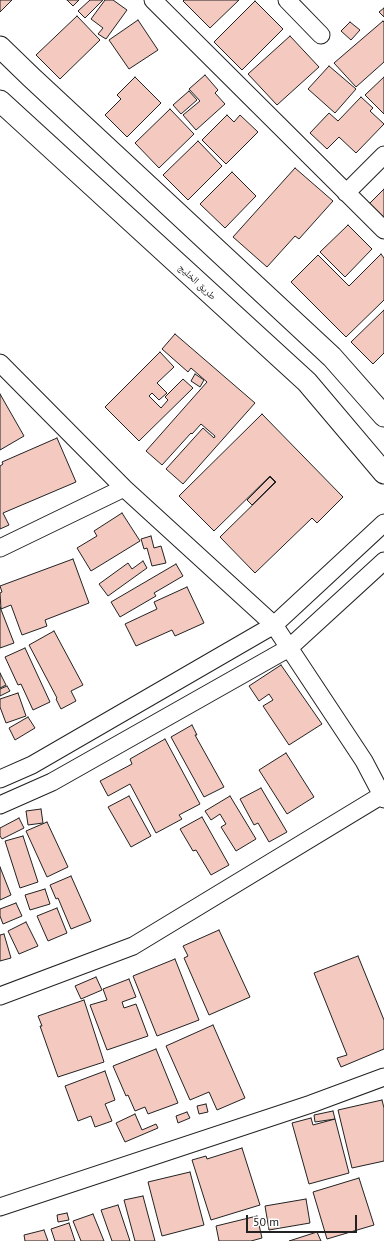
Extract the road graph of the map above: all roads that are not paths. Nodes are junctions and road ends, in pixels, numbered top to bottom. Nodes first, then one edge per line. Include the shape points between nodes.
1 (153, 0) edge
2 (287, 0) edge
3 (322, 35) dead end
4 (0, 47) edge
5 (0, 101) edge
6 (384, 155) edge
7 (346, 193) junction
8 (384, 230) edge
9 (0, 363) edge
10 (384, 416) edge
11 (384, 473) edge
12 (124, 488) junction
13 (384, 524) edge
14 (0, 548) edge
15 (384, 561) edge
16 (274, 625) junction
17 (289, 648) junction
18 (0, 779) edge
19 (383, 797) edge
20 (0, 805) edge
21 (0, 996) edge
22 (384, 1077) edge
23 (0, 1207) edge

1 - 7 street
2 - 3 street
4 - 10 main road via 332,356
5 - 11 main road, طريق الخليج via 307,382
6 - 7 street
7 - 8 street
9 - 12 street
12 - 14 street
12 - 16 street
13 - 16 street
15 - 17 street
16 - 17 street
16 - 18 street via 32,765
17 - 19 street via 364,761
17 - 20 street via 52,782
19 - 21 street via 133,946
22 - 23 street via 311,1104

